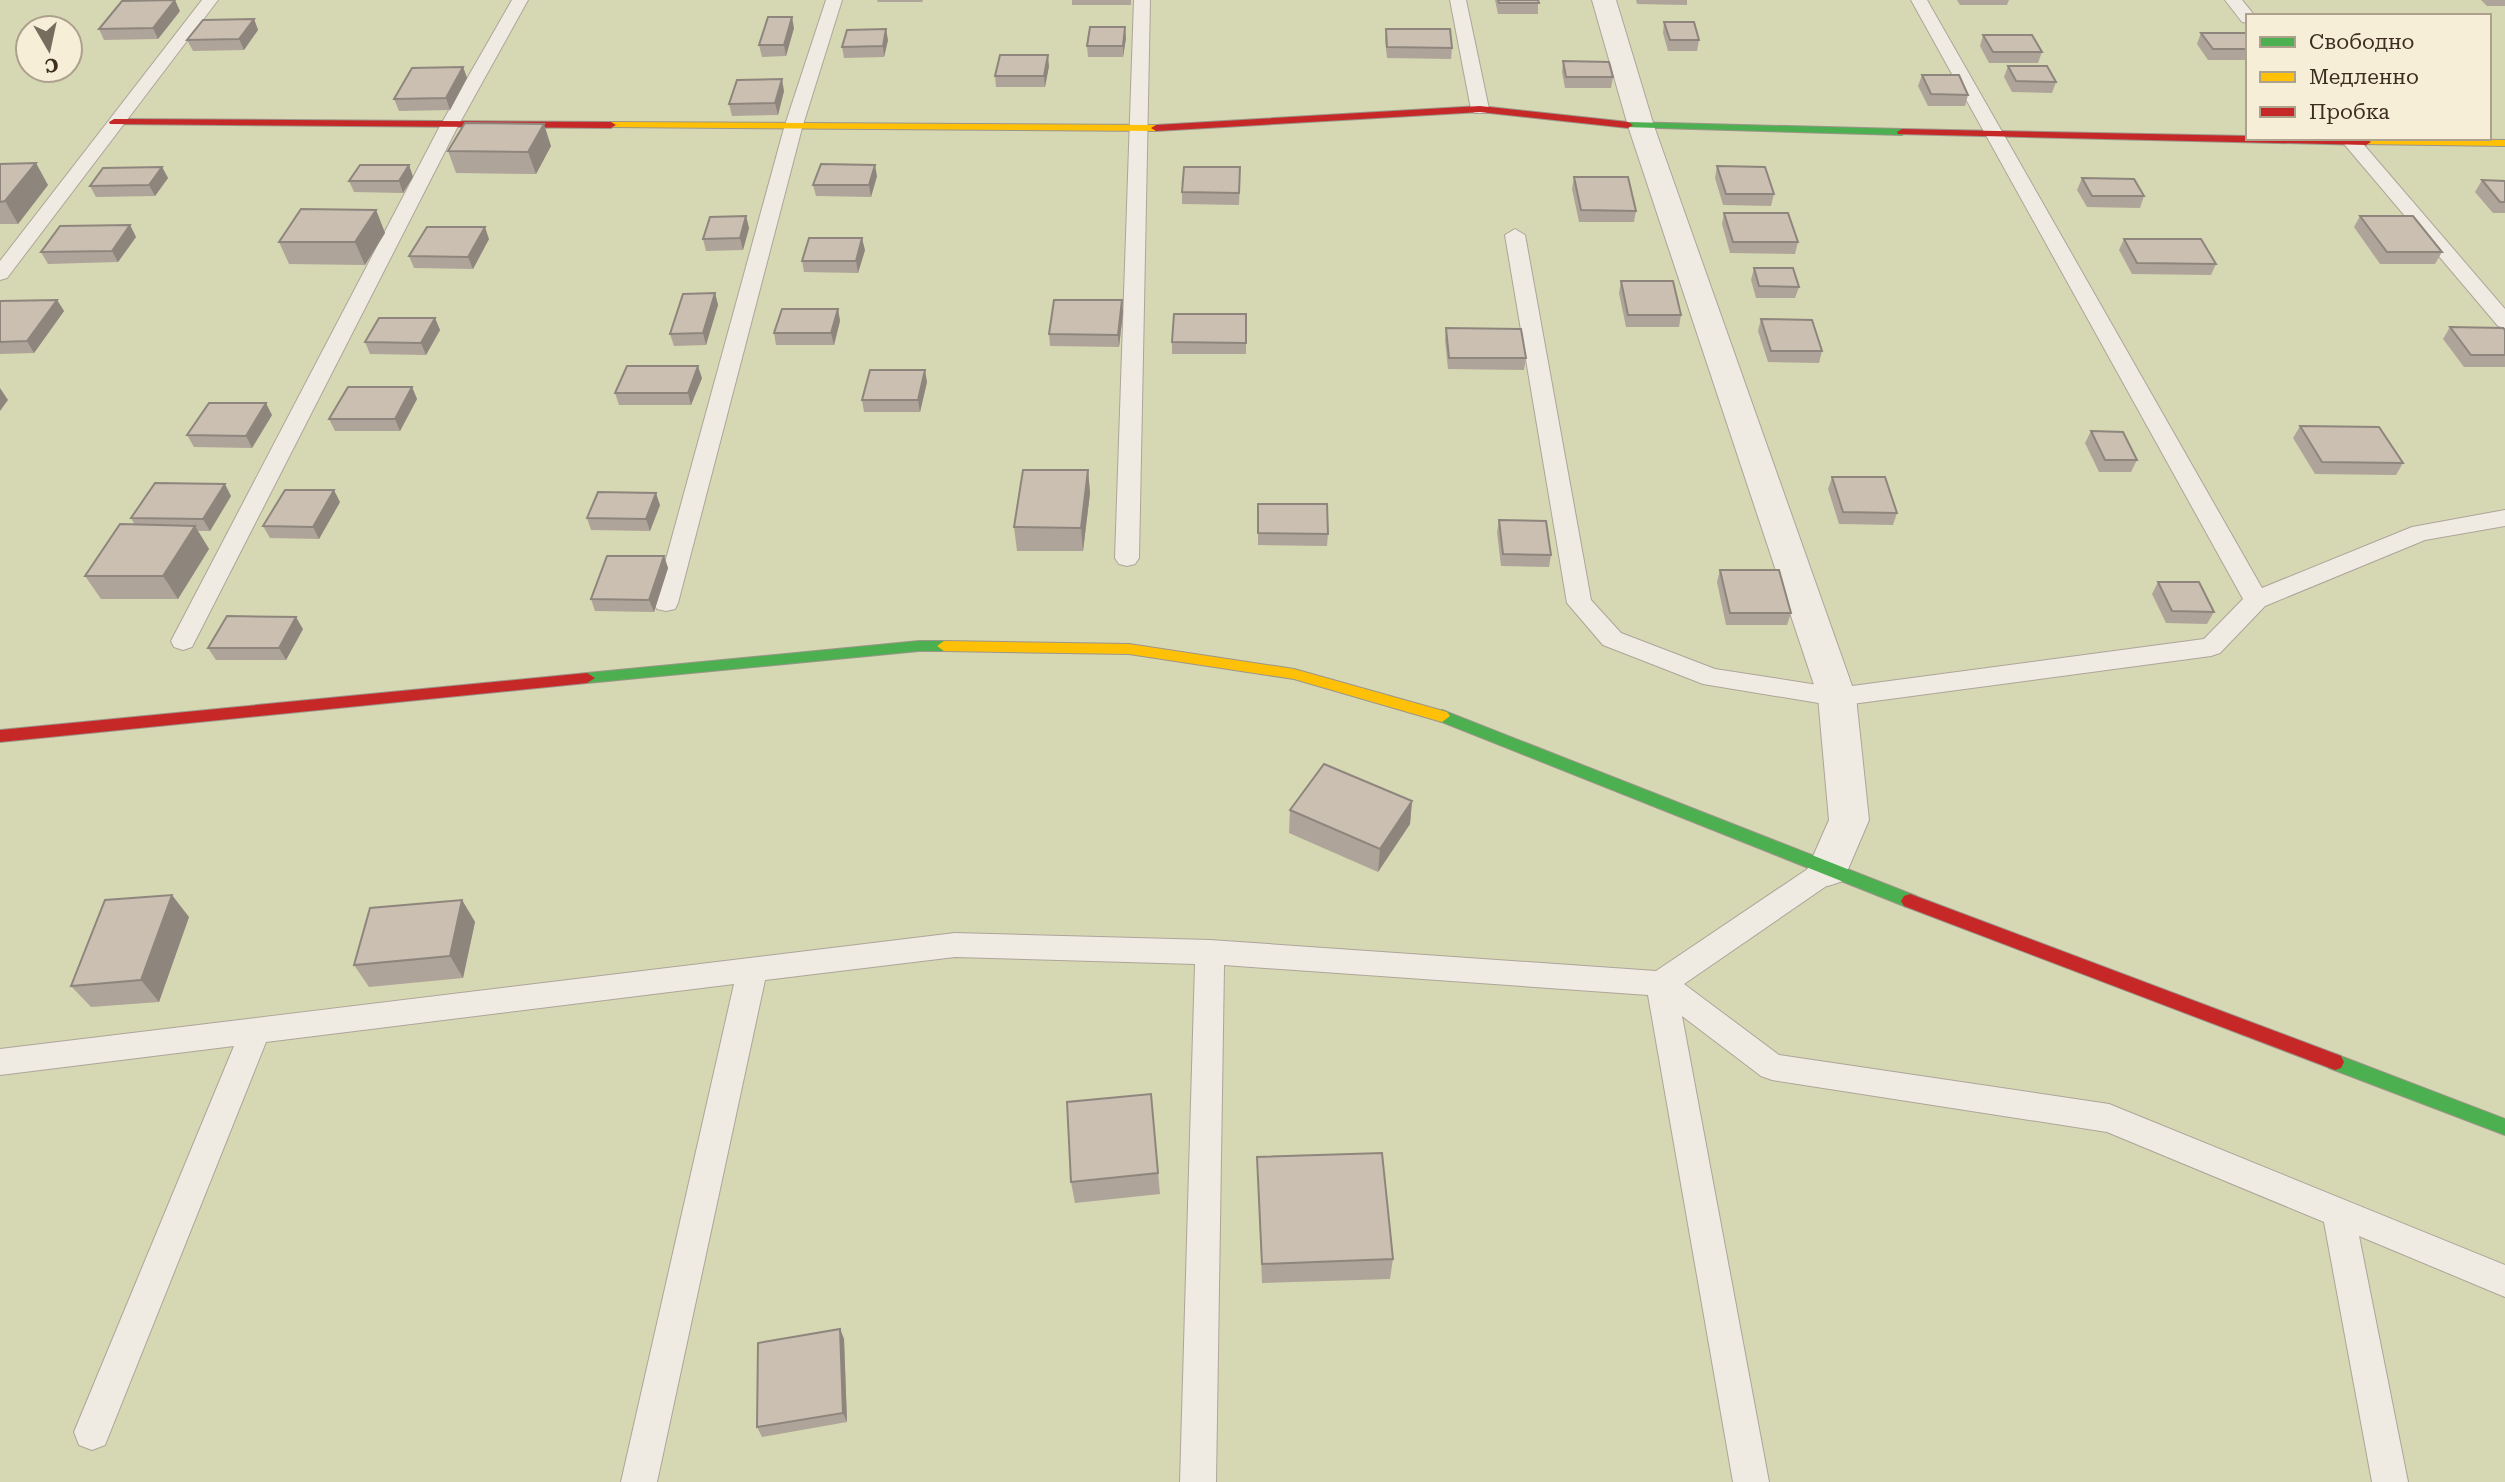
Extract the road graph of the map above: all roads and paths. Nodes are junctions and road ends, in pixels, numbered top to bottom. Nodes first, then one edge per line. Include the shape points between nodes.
1 (210, 0) edge
2 (520, 0) edge
3 (834, 0) edge
4 (1142, 0) edge
5 (1458, 0) edge
6 (1604, 0) edge
7 (1919, 0) edge
8 (2232, 0) edge
9 (2246, 16) edge
10 (1480, 109) junction
11 (114, 122) junction
12 (449, 126) junction
13 (1641, 126) junction
14 (793, 128) junction
15 (1140, 129) junction
16 (1996, 135) junction
17 (2246, 139) edge
18 (2350, 140) edge
19 (2505, 143) edge
20 (1515, 235) dead end
21 (0, 274) edge
22 (2505, 322) edge
23 (2505, 518) edge
24 (1127, 558) dead end
25 (2256, 600) junction
26 (666, 603) dead end
27 (183, 641) dead end
28 (1837, 697) junction
29 (0, 736) edge
30 (1828, 870) junction
31 (1209, 952) junction
32 (752, 971) junction
33 (1661, 984) junction
34 (255, 1032) junction
35 (0, 1062) edge
36 (2505, 1127) edge
37 (2338, 1212) junction
38 (2505, 1281) edge
39 (92, 1432) dead end
40 (639, 1482) edge
41 (1198, 1482) edge
42 (1751, 1482) edge
43 (2390, 1482) edge

1 - 11 lane
2 - 12 lane
3 - 14 lane
4 - 15 lane
5 - 10 lane
6 - 13 street
7 - 16 lane
8 - 9 lane
10 - 13 street
10 - 15 street
11 - 12 street
11 - 21 lane
12 - 14 street
12 - 27 lane
13 - 16 street
13 - 28 street
14 - 15 street
14 - 26 lane
15 - 24 lane
16 - 17 street
16 - 25 lane
18 - 19 street
18 - 22 lane
20 - 28 lane via 1579,603 1612,639 1712,678
23 - 25 lane via 2420,533
25 - 28 lane via 2211,647
28 - 30 street via 1849,820
29 - 30 street via 919,646 1129,649 1294,674 1434,713
30 - 33 lane
30 - 36 street
31 - 32 lane via 955,945
31 - 33 lane
31 - 41 lane
32 - 34 lane
32 - 40 lane
33 - 37 lane via 1772,1067 2109,1118
33 - 42 lane
34 - 35 lane
34 - 39 lane
37 - 38 lane
37 - 43 lane

